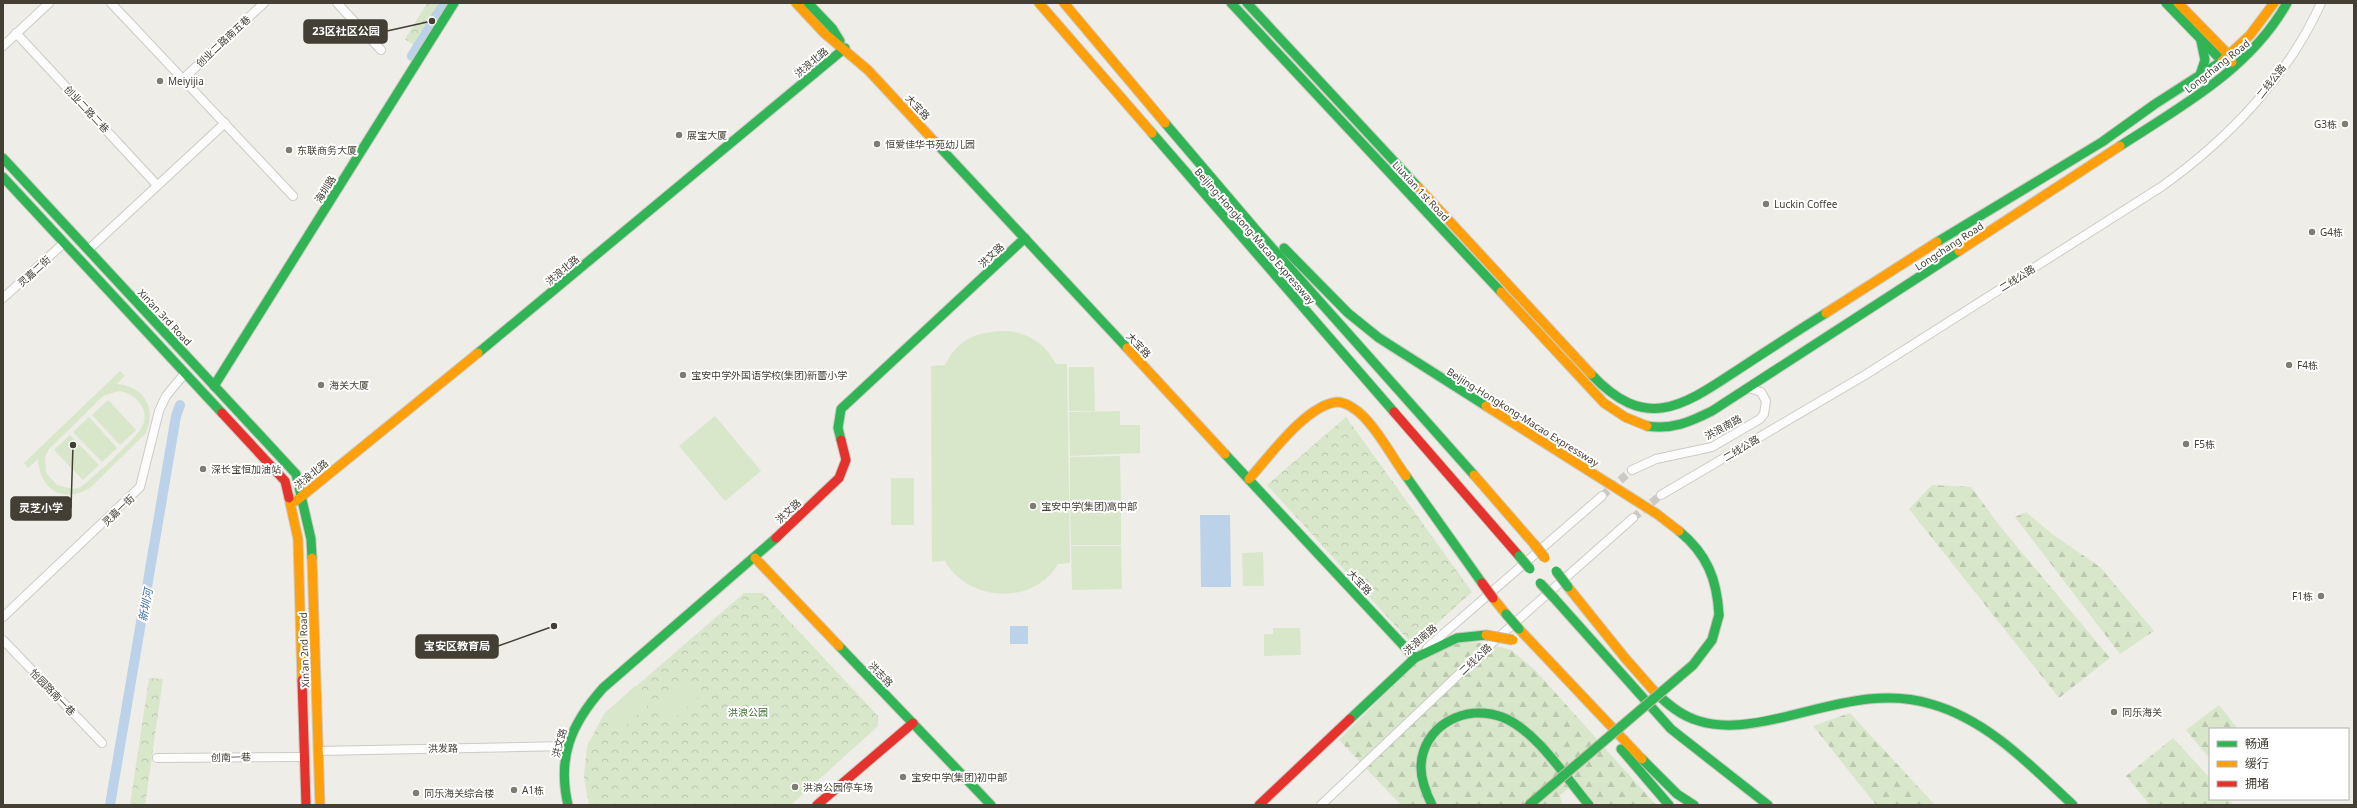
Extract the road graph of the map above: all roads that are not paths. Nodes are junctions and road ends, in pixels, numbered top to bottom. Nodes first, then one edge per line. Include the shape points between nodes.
1 (49, 3) edge
2 (111, 3) edge
3 (264, 3) edge
4 (337, 3) edge
5 (454, 3) edge
6 (796, 3) edge
7 (808, 3) edge
8 (1039, 3) edge
9 (1064, 3) edge
10 (1231, 3) edge
11 (1247, 3) edge
12 (2166, 3) edge
13 (2178, 3) edge
14 (2274, 3) edge
15 (2286, 3) edge
16 (2321, 3) edge
17 (16, 33) junction
18 (2199, 37) junction
19 (3, 46) edge
20 (844, 48) junction
21 (381, 50) dead end
22 (2229, 55) junction
23 (2222, 61) junction
24 (2235, 68) junction
25 (2199, 78) junction
26 (183, 79) junction
27 (225, 123) junction
28 (3, 158) edge
29 (3, 177) edge
30 (1214, 179) junction
31 (157, 185) junction
32 (293, 196) dead end
33 (1025, 238) junction
34 (64, 243) junction
35 (88, 250) junction
36 (3, 298) edge
37 (185, 373) junction
38 (214, 386) junction
39 (1602, 386) joint
40 (1749, 388) junction
41 (1594, 393) joint
42 (1632, 470) tunnel mouth
43 (1249, 479) junction
44 (1661, 495) tunnel mouth
45 (301, 496) junction
46 (1602, 496) tunnel mouth
47 (291, 505) junction
48 (1633, 518) tunnel mouth
49 (755, 558) junction
50 (3, 617) edge
51 (3, 640) edge
52 (1415, 658) junction
53 (912, 723) junction
54 (102, 743) dead end
55 (568, 746) junction
56 (318, 751) junction
57 (305, 757) junction
58 (157, 758) dead end
59 (306, 805) edge
60 (320, 805) edge
61 (568, 805) edge
62 (817, 805) edge
63 (991, 805) edge
64 (1259, 805) edge
65 (1321, 805) edge
66 (1432, 805) edge
67 (1529, 805) edge
68 (1589, 805) edge
69 (1669, 805) edge
70 (1694, 805) edge
71 (1768, 805) edge
72 (2072, 805) edge

1 - 17 street
2 - 26 street
3 - 26 street, 创业二路南五巷
4 - 21 street
5 - 38 main road, 海圳路
6 - 20 main road via 824,33
7 - 20 main road via 832,28
8 - 71 main road, Beijing-Hongkong-Macao Expressway, bridge via 1540,583 1671,729
9 - 30 main road, Beijing-Hongkong-Macao Expressway
10 - 41 main road, Liuxian 1st Road
11 - 39 main road, Liuxian 1st Road
12 - 18 main road
13 - 22 main road
14 - 22 main road, Longchang Road via 2258,28
15 - 24 main road, Longchang Road via 2271,32 2260,46
16 - 44 street, 二线公路 via 2291,57 2254,104 2192,164 2161,187 1865,375
17 - 19 street
17 - 31 street, 创业二路二巷
18 - 23 main road
18 - 25 main road via 2205,56 2203,71
20 - 33 main road, 大宝路 via 868,70
20 - 45 main road, 洪浪北路 via 533,309
22 - 23 main road, Longchang Road
22 - 24 main road
23 - 24 main road
23 - 25 main road, Longchang Road
24 - 40 main road, Longchang Road via 2185,104
25 - 39 main road, Longchang Road via 2049,176 1922,252 1688,401 1669,408 1641,408 1619,399
26 - 27 street
27 - 31 street
27 - 32 street
28 - 35 main road, Xin’an 3rd Road
29 - 34 main road
30 - 67 main road, Beijing-Hongkong-Macao Expressway, bridge via 1348,312 1378,338 1657,514 1686,536 1706,558 1713,571 1718,585 1719,615 1712,640 1693,665
30 - 72 main road, Beijing-Hongkong-Macao Expressway, bridge via 1256,231 1363,348 1534,544 1647,682 1687,717 1719,725 1740,725 1874,697 1922,702 1972,720 1995,735
31 - 35 street
33 - 43 main road, 大宝路
33 - 49 main road, 洪文路 via 841,409 836,425 847,456 844,472
34 - 36 street, 灵嘉二街
34 - 37 main road
35 - 38 main road, Xin’an 3rd Road
37 - 47 main road via 285,481
37 - 50 street, 灵嘉一街 via 166,396 159,411 140,487
38 - 45 main road, Xin’an 3rd Road via 296,474
40 - 41 main road, Longchang Road via 1692,423 1672,429 1647,426 1623,417
40 - 42 street, 洪浪南路 via 1761,392 1766,401 1767,408 1760,419 1712,447 1656,459
43 - 52 main road, 大宝路
43 - 70 main road, bridge via 1316,410 1337,402 1353,407 1364,417 1506,614 1660,777 1677,794
45 - 47 main road, 洪浪北路
45 - 56 main road, Xin'an 2nd Road via 311,539
46 - 52 street, 洪浪南路
47 - 57 main road, Xin'an 2nd Road via 298,539
48 - 65 street, 二线公路 via 1492,643
49 - 53 main road, 洪志路
49 - 55 main road, 洪文路 via 603,688 577,721
51 - 54 street, 怡园路南一巷
52 - 64 main road, 洪浪南路
52 - 69 main road, bridge via 1457,638 1486,635 1525,645
53 - 62 main road
53 - 63 main road, 洪志路
55 - 56 street, 洪发路
55 - 61 main road, 洪文路 via 564,782
56 - 60 main road, Xin'an 2nd Road
57 - 58 street, 创南一巷
57 - 59 main road, Xin'an 2nd Road
66 - 68 main road via 1421,778 1423,758 1429,740 1437,728 1448,720 1462,714 1480,712 1502,717 1524,731

